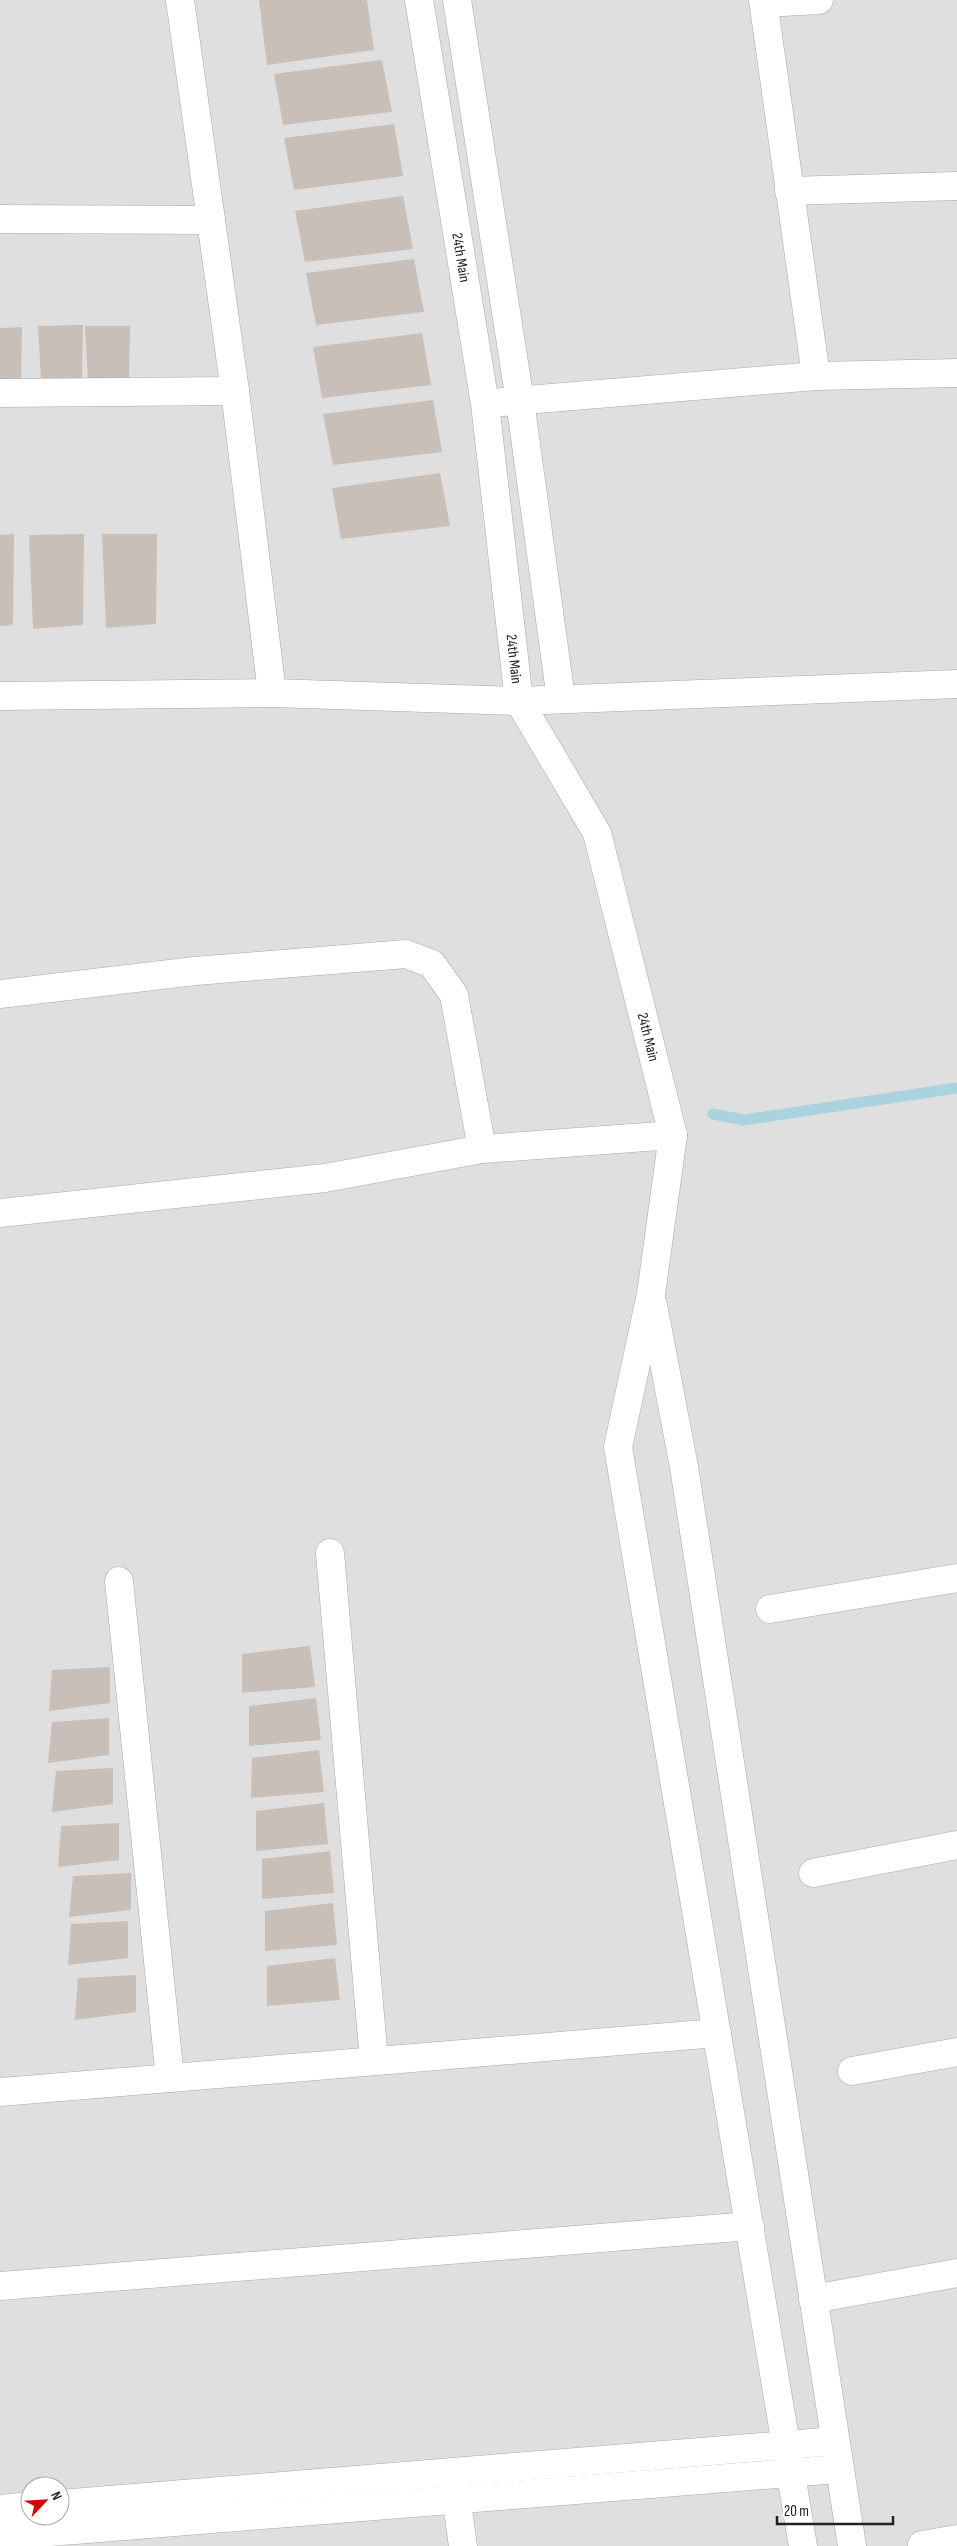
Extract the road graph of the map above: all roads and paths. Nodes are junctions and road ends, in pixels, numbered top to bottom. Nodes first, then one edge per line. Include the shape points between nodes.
1 (180, 0) edge
2 (419, 0) edge
3 (457, 0) edge
4 (819, 0) edge
5 (764, 1) edge
6 (957, 186) edge
7 (789, 191) junction
8 (0, 219) edge
9 (211, 220) junction
10 (957, 373) edge
11 (816, 376) junction
12 (235, 391) junction
13 (0, 393) edge
14 (520, 401) junction
15 (485, 404) junction
16 (957, 684) edge
17 (272, 693) junction
18 (0, 696) edge
19 (561, 699) junction
20 (519, 701) junction
21 (0, 994) edge
22 (674, 1134) junction
23 (482, 1149) junction
24 (0, 1213) edge
25 (651, 1294) junction
26 (330, 1553) dead end
27 (957, 1578) edge
28 (119, 1581) dead end
29 (770, 1609) dead end
30 (957, 1845) edge
31 (813, 1873) dead end
32 (717, 2033) junction
33 (957, 2052) edge
34 (374, 2061) junction
35 (852, 2071) dead end
36 (170, 2078) junction
37 (0, 2092) edge
38 (750, 2226) junction
39 (957, 2274) edge
40 (0, 2286) edge
41 (813, 2299) junction
42 (835, 2441) junction
43 (787, 2445) junction
44 (839, 2469) junction
45 (453, 2472) junction
46 (791, 2472) junction
47 (456, 2500) junction
48 (70, 2503) edge
49 (20, 2507) edge
50 (0, 2509) edge
51 (0, 2536) edge
52 (957, 2539) edge
53 (922, 2545) edge
54 (463, 2546) edge
55 (803, 2546) edge
56 (852, 2546) edge

1 - 9 street
2 - 15 street, 24th Main
3 - 14 street
4 - 5 street
5 - 7 street
6 - 7 street
7 - 11 street
8 - 9 street
9 - 12 street
10 - 11 street
11 - 14 street
12 - 13 street
12 - 17 street
14 - 15 street
14 - 19 street
15 - 20 street, 24th Main
16 - 19 street
17 - 18 street
17 - 20 street
19 - 20 street
20 - 22 street, 24th Main via 597,833
21 - 23 street via 195,971 406,954 432,964 454,995
22 - 23 street
22 - 25 street, 24th Main
23 - 24 street via 325,1178
25 - 32 street via 618,1446
25 - 41 street via 685,1477
26 - 34 street
27 - 29 street
28 - 36 street
30 - 31 street
32 - 34 street
32 - 38 street
33 - 35 street
34 - 36 street
36 - 37 street
38 - 40 street
38 - 43 street
39 - 41 street
41 - 42 street
42 - 43 street
42 - 44 street
43 - 45 street
43 - 46 street
44 - 46 street
44 - 56 street
45 - 47 street
45 - 48 street
46 - 47 street
46 - 55 street
47 - 51 street
47 - 54 street
49 - 50 street
52 - 53 street

